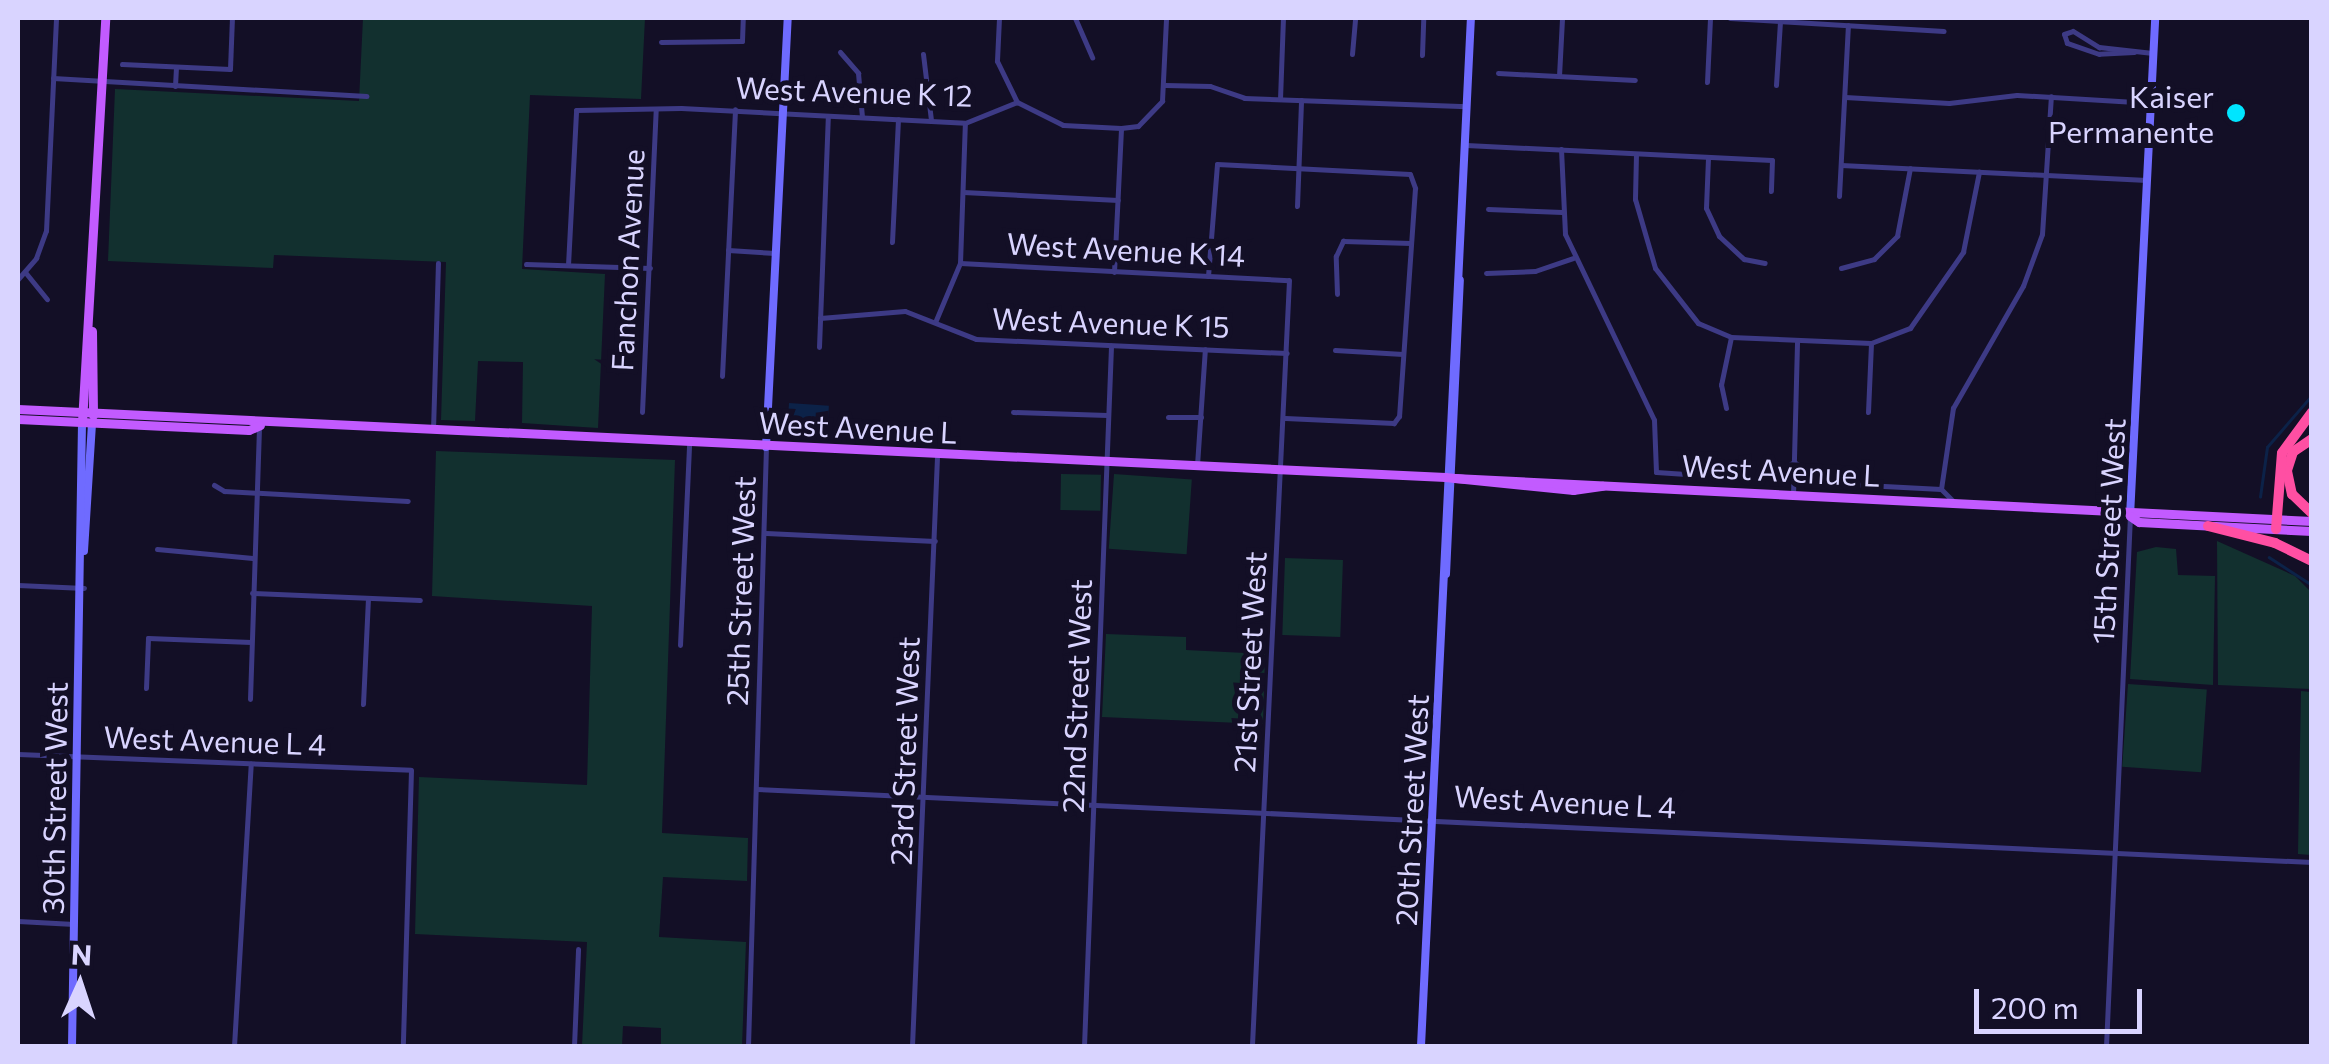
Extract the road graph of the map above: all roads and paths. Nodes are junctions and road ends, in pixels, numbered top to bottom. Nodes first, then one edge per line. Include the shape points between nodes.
1 (56, 18) edge
2 (105, 18) edge
3 (232, 18) edge
4 (743, 18) edge
5 (788, 18) edge
6 (999, 18) edge
7 (1074, 18) edge
8 (1166, 18) edge
9 (1283, 18) edge
10 (1356, 18) edge
11 (1423, 18) edge
12 (1471, 18) edge
13 (1562, 18) edge
14 (1710, 18) edge
15 (1730, 18) edge
16 (2155, 18) edge
17 (1780, 21) junction
18 (1848, 25) junction
19 (1944, 31) dead end
20 (2084, 36) junction
21 (661, 42) dead end
22 (2080, 44) junction
23 (840, 52) dead end
24 (2134, 52) junction
25 (2154, 53) junction
26 (923, 54) dead end
27 (1352, 54) dead end
28 (1422, 56) dead end
29 (1092, 57) dead end
30 (122, 64) dead end
31 (176, 67) junction
32 (1498, 73) dead end
33 (1558, 76) junction
34 (53, 78) junction
35 (1635, 80) dead end
36 (102, 81) junction
37 (1706, 82) dead end
38 (1165, 84) junction
39 (1776, 84) dead end
40 (175, 86) junction
41 (366, 96) dead end
42 (1844, 96) junction
43 (2051, 96) junction
44 (1280, 99) junction
45 (1302, 100) junction
46 (1016, 102) junction
47 (2152, 103) junction
48 (1467, 106) junction
49 (656, 109) junction
50 (735, 110) junction
51 (786, 112) junction
52 (828, 116) junction
53 (862, 117) junction
54 (898, 120) junction
55 (931, 121) junction
56 (965, 123) junction
57 (1120, 128) junction
58 (1465, 145) junction
59 (1561, 149) junction
60 (1636, 154) junction
61 (1708, 158) junction
62 (1840, 164) junction
63 (1300, 167) junction
64 (1910, 168) junction
65 (1978, 172) junction
66 (2047, 175) junction
67 (2148, 180) junction
68 (1771, 191) dead end
69 (963, 192) junction
70 (1839, 196) dead end
71 (1118, 200) junction
72 (1298, 206) dead end
73 (1488, 209) dead end
74 (1562, 212) junction
75 (892, 242) dead end
76 (1411, 243) junction
77 (728, 250) junction
78 (778, 253) junction
79 (1572, 258) junction
80 (960, 263) junction
81 (1765, 263) dead end
82 (438, 264) dead end
83 (526, 264) dead end
84 (568, 266) junction
85 (650, 268) junction
86 (1841, 268) dead end
87 (25, 272) junction
88 (1114, 272) junction
89 (1486, 272) dead end
90 (1208, 276) junction
91 (18, 279) edge
92 (1288, 280) joint
93 (1337, 294) dead end
94 (47, 300) dead end
95 (820, 318) junction
96 (935, 320) junction
97 (1731, 337) junction
98 (1796, 340) junction
99 (1871, 343) junction
100 (819, 346) dead end
101 (1111, 346) junction
102 (1205, 348) junction
103 (1335, 350) dead end
104 (1288, 353) junction
105 (1403, 354) junction
106 (722, 376) dead end
107 (1726, 408) dead end
108 (18, 409) edge
109 (642, 412) dead end
110 (1013, 412) dead end
111 (1868, 412) dead end
112 (2312, 412) edge
113 (1107, 415) junction
114 (87, 417) junction
115 (1168, 417) dead end
116 (1201, 417) junction
117 (1284, 418) junction
118 (18, 419) edge
119 (260, 424) junction
120 (434, 431) junction
121 (2312, 439) edge
122 (689, 444) junction
123 (766, 447) junction
124 (937, 456) junction
125 (1106, 462) junction
126 (1794, 462) junction
127 (1197, 467) junction
128 (1281, 470) junction
129 (1450, 478) junction
130 (214, 485) dead end
131 (1941, 489) junction
132 (256, 494) junction
133 (1794, 496) junction
134 (408, 502) dead end
135 (1956, 504) junction
136 (2312, 513) edge
137 (2130, 516) junction
138 (2312, 521) edge
139 (2277, 524) junction
140 (2208, 526) junction
141 (2312, 531) edge
142 (766, 533) junction
143 (935, 541) junction
144 (157, 549) dead end
145 (253, 558) junction
146 (2312, 562) edge
147 (18, 585) edge
148 (84, 588) junction
149 (252, 593) junction
150 (368, 599) junction
151 (420, 600) dead end
152 (252, 642) junction
153 (680, 645) dead end
154 (146, 688) dead end
155 (250, 699) dead end
156 (363, 704) dead end
157 (18, 754) edge
158 (81, 757) junction
159 (250, 764) junction
160 (756, 789) junction
161 (926, 793) junction
162 (1095, 804) junction
163 (1264, 809) junction
164 (1433, 817) junction
165 (2114, 852) junction
166 (2312, 862) edge
167 (18, 921) edge
168 (76, 924) junction
169 (578, 948) dead end
170 (72, 1046) edge
171 (234, 1046) edge
172 (403, 1046) edge
173 (574, 1046) edge
174 (748, 1046) edge
175 (912, 1046) edge
176 (1084, 1046) edge
177 (1252, 1046) edge
178 (1422, 1046) edge
179 (2106, 1046) edge

1 - 34 street
2 - 36 main road, 30th Street West
3 - 31 street via 230,69
4 - 21 street via 742,41
5 - 51 main road, 25th Street West
6 - 46 street via 997,61
7 - 29 street
8 - 38 street
9 - 44 street
10 - 27 street
11 - 28 street
12 - 48 main road, 20th Street West
13 - 33 street
14 - 37 street
15 - 17 street
16 - 25 main road, 15th Street West
17 - 18 street
17 - 39 street
18 - 19 street
18 - 42 street
20 - 22 street
20 - 22 street via 2064,37
20 - 24 street
22 - 24 street via 2099,54
23 - 53 street via 858,73
24 - 25 street
25 - 47 main road, 15th Street West
26 - 55 street
30 - 31 street
31 - 40 street
32 - 33 street
33 - 35 street
34 - 36 street
34 - 87 street via 46,231
36 - 40 street
36 - 114 main road, 30th Street West
38 - 44 street
38 - 57 street via 1155,115
40 - 41 street
42 - 43 street via 1949,104
42 - 62 street
43 - 47 street
43 - 66 street
44 - 45 street
45 - 48 street
45 - 63 street
46 - 56 street, West Avenue K 12
46 - 57 street, West Avenue K 12 via 1063,125
47 - 67 main road, 15th Street West
48 - 58 main road, 20th Street West
49 - 50 street, West Avenue K 12
49 - 84 street, West Avenue K 12 via 576,110
49 - 85 street, Fanchon Avenue
50 - 51 street, West Avenue K 12
50 - 77 street
51 - 52 street, West Avenue K 12
51 - 78 main road, 25th Street West
52 - 53 street, West Avenue K 12
52 - 95 street
53 - 54 street, West Avenue K 12
54 - 55 street, West Avenue K 12
54 - 75 street
55 - 56 street, West Avenue K 12
56 - 69 street
57 - 71 street
58 - 59 street
58 - 129 main road, 20th Street West
59 - 60 street
59 - 74 street
60 - 61 street
60 - 97 street via 1635,199 1655,268 1698,324
61 - 68 street via 1772,160
61 - 81 street via 1706,208 1718,236 1744,258
62 - 64 street
62 - 70 street
63 - 72 street
63 - 76 street via 1410,174
63 - 90 street via 1217,164
64 - 65 street
64 - 86 street via 1897,236 1874,259
65 - 66 street
65 - 99 street via 1974,220 1949,279 1910,328
66 - 67 street
66 - 131 street via 2035,259 1953,408
67 - 137 main road, 15th Street West
69 - 71 street
69 - 80 street
71 - 88 street
73 - 74 street
74 - 79 street
76 - 93 street via 1343,242 1336,256
76 - 105 street
77 - 78 street
77 - 106 street
78 - 123 main road, 25th Street West
79 - 89 street via 1535,272
79 - 126 street, West Avenue L via 1650,410 1656,472 1762,478
80 - 88 street, West Avenue K 14
80 - 96 street
82 - 120 street
83 - 84 street
84 - 85 street
85 - 109 street, Fanchon Avenue
87 - 91 street
87 - 94 street
88 - 90 street, West Avenue K 14
90 - 92 street, West Avenue K 14
92 - 104 street, 21st Street West
95 - 96 street, West Avenue K 15 via 906,311
95 - 100 street
96 - 101 street, West Avenue K 15 via 976,339
97 - 98 street
97 - 107 street via 1721,386
98 - 99 street
98 - 126 street
99 - 111 street
101 - 102 street, West Avenue K 15
101 - 113 street, 22nd Street West
102 - 104 street, West Avenue K 15
102 - 116 street
103 - 105 street
104 - 117 street, 21st Street West
105 - 117 street via 1394,423
108 - 114 main road, West Avenue L
110 - 113 street
112 - 139 highway via 2282,454
113 - 125 street, 22nd Street West
114 - 118 main road, West Avenue L
114 - 119 main road, West Avenue L
114 - 148 main road, 30th Street West
115 - 116 street
116 - 127 street
117 - 128 street, 21st Street West
119 - 120 main road, West Avenue L
119 - 132 street
120 - 122 main road, West Avenue L
121 - 136 highway via 2293,452 2287,471 2292,494
122 - 123 main road, West Avenue L
122 - 153 street
123 - 124 main road, West Avenue L
123 - 142 street, 25th Street West
124 - 125 main road, West Avenue L
124 - 143 street, 23rd Street West
125 - 127 main road, West Avenue L
125 - 162 street, 22nd Street West
126 - 131 street, West Avenue L via 1827,484
126 - 133 street
127 - 128 main road, West Avenue L
128 - 129 main road, West Avenue L
128 - 163 street, 21st Street West
129 - 133 main road, West Avenue L
129 - 164 main road, 20th Street West
130 - 132 street
131 - 135 street
132 - 134 street
132 - 145 street
133 - 135 main road, West Avenue L
135 - 137 main road, West Avenue L
137 - 139 main road, West Avenue L
137 - 140 main road, West Avenue L
137 - 165 street, 15th Street West
138 - 139 main road, West Avenue L
139 - 140 main road, West Avenue L
139 - 141 main road, West Avenue L
140 - 146 highway via 2275,542
142 - 143 street
142 - 160 street, 25th Street West
143 - 161 street, 23rd Street West
144 - 145 street
145 - 149 street
147 - 148 street
148 - 158 main road, 30th Street West
149 - 150 street
149 - 152 street
150 - 151 street
150 - 156 street
152 - 154 street via 148,638
152 - 155 street
157 - 158 street, West Avenue L 4
158 - 159 street, West Avenue L 4
158 - 168 main road, 30th Street West
159 - 171 street
159 - 172 street, West Avenue L 4 via 411,770
160 - 161 street, West Avenue L 4
160 - 174 street, 25th Street West
161 - 162 street, West Avenue L 4
161 - 175 street, 23rd Street West
162 - 163 street, West Avenue L 4
162 - 176 street, 22nd Street West
163 - 164 street, West Avenue L 4
163 - 177 street, 21st Street West
164 - 165 street, West Avenue L 4
164 - 178 main road, 20th Street West
165 - 166 street, West Avenue L 4
165 - 179 street, 15th Street West
167 - 168 street
168 - 170 main road, 30th Street West
169 - 173 street

